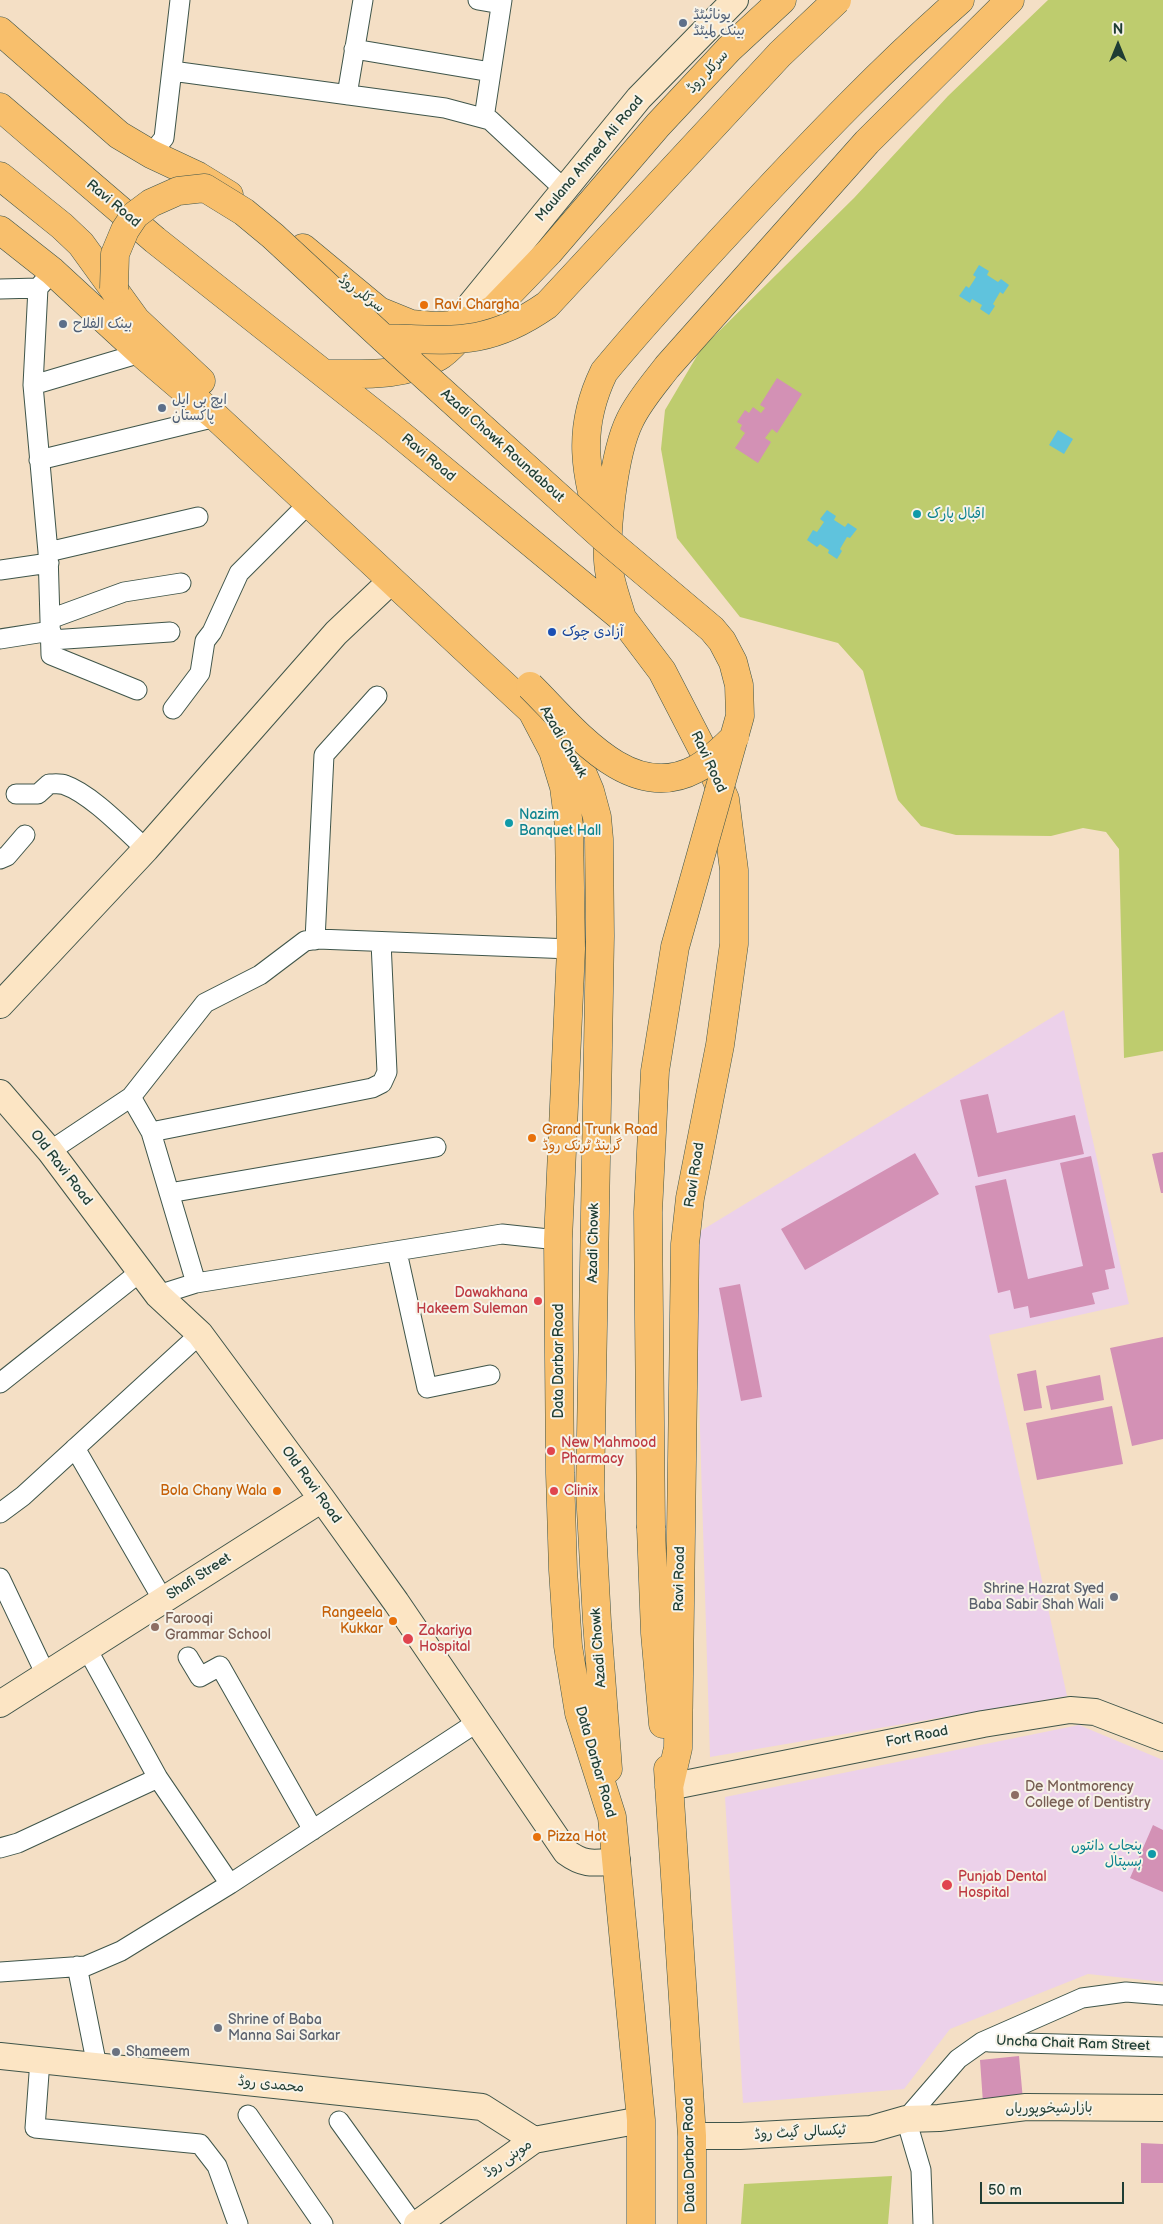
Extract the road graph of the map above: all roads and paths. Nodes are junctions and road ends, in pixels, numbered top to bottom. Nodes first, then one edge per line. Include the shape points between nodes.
1 (180, 0) edge
2 (363, 0) edge
3 (478, 0) edge
4 (735, 0) edge
5 (782, 0) edge
6 (837, 0) edge
7 (960, 0) edge
8 (1010, 0) edge
9 (502, 2) edge
10 (0, 31) edge
11 (354, 49) junction
12 (0, 52) edge
13 (172, 71) junction
14 (491, 72) junction
15 (347, 95) junction
16 (0, 107) edge
17 (484, 118) junction
18 (151, 154) junction
19 (0, 176) edge
20 (205, 188) junction
21 (564, 189) junction
22 (0, 230) edge
23 (45, 280) junction
24 (114, 288) junction
25 (0, 289) edge
26 (481, 316) junction
27 (454, 325) junction
28 (383, 338) junction
29 (141, 353) junction
30 (325, 374) junction
31 (33, 385) junction
32 (216, 417) junction
33 (39, 460) junction
34 (308, 504) junction
35 (198, 517) dead end
36 (604, 538) junction
37 (49, 558) junction
38 (0, 570) edge
39 (391, 581) junction
40 (181, 583) dead end
41 (622, 618) junction
42 (50, 630) junction
43 (170, 632) dead end
44 (0, 639) edge
45 (530, 686) junction
46 (137, 690) dead end
47 (377, 696) dead end
48 (173, 709) dead end
49 (735, 738) junction
50 (16, 794) dead end
51 (25, 835) dead end
52 (146, 849) junction
53 (0, 859) edge
54 (315, 940) junction
55 (381, 942) junction
56 (571, 950) junction
57 (0, 1005) edge
58 (0, 1094) edge
59 (131, 1097) junction
60 (151, 1132) junction
61 (436, 1147) dead end
62 (50, 1151) junction
63 (170, 1193) junction
64 (558, 1240) junction
65 (397, 1252) junction
66 (140, 1272) junction
67 (196, 1283) junction
68 (158, 1295) junction
69 (200, 1334) junction
70 (490, 1375) dead end
71 (0, 1383) edge
72 (75, 1448) junction
73 (322, 1498) junction
74 (0, 1513) edge
75 (0, 1578) edge
76 (163, 1600) junction
77 (6, 1605) edge
78 (87, 1649) junction
79 (188, 1658) dead end
80 (46, 1675) junction
81 (0, 1704) edge
82 (476, 1723) junction
83 (1163, 1738) edge
84 (158, 1778) junction
85 (669, 1786) junction
86 (612, 1817) junction
87 (313, 1830) junction
88 (0, 1848) edge
89 (617, 1861) junction
90 (230, 1884) junction
91 (77, 1966) junction
92 (0, 1972) edge
93 (1163, 1995) edge
94 (982, 2042) junction
95 (1163, 2047) edge
96 (0, 2056) edge
97 (40, 2060) junction
98 (97, 2066) junction
99 (1163, 2108) edge
100 (248, 2115) dead end
101 (906, 2119) junction
102 (641, 2120) junction
103 (339, 2121) dead end
104 (692, 2136) junction
105 (534, 2140) junction
106 (238, 2224) edge
107 (323, 2224) edge
108 (413, 2224) edge
109 (417, 2224) edge
110 (641, 2224) edge
111 (692, 2224) edge
112 (923, 2224) edge

1 - 13 street
2 - 11 street
3 - 9 street
4 - 21 street, Maulana Ahmed Ali Road via 639,98
5 - 26 main road, سرکلر روڈ via 729,49 665,118 549,252 494,309
6 - 28 main road, bridge via 780,54 548,305 510,328 489,336 442,340
7 - 36 main road via 908,46 792,164 604,372 589,412 586,462 589,488
8 - 41 main road via 867,142 667,367 629,421 618,453 609,518 609,570
9 - 14 street
10 - 18 main road, سرکلر روڈ via 119,135
11 - 14 street
11 - 15 street
12 - 20 main road, Azadi Chowk Roundabout via 81,118 141,156
13 - 15 street
13 - 18 street via 164,138
14 - 17 street
15 - 17 street via 445,108
16 - 30 main road, Ravi Road via 155,240
17 - 21 street
18 - 27 main road, سرکلر روڈ via 198,176 271,221 379,311 411,324
19 - 24 main road via 81,244
20 - 24 main road, bridge via 166,195 135,215 114,254
20 - 28 main road, Azadi Chowk Roundabout, bridge via 244,212 273,236
21 - 27 street, Maulana Ahmed Ali Road
22 - 23 main road
23 - 25 street
23 - 29 main road
23 - 31 street
24 - 45 main road via 130,313 161,344
26 - 27 main road, سرکلر روڈ
26 - 30 main road via 439,356 415,368 384,373
28 - 36 main road, Azadi Chowk Roundabout, bridge
29 - 31 street
29 - 32 main road
30 - 41 main road, Ravi Road
31 - 33 street
32 - 33 street
32 - 34 main road
33 - 37 street
34 - 39 main road
34 - 48 street via 239,573 205,641 200,673
35 - 37 street
36 - 49 main road, Azadi Chowk Roundabout, bridge via 722,641 733,662 739,685 740,716
37 - 38 street
37 - 42 street
39 - 52 street via 336,634
39 - 56 main road via 532,711 547,738 564,787 569,826
40 - 42 street via 124,592
41 - 85 main road, Ravi Road via 662,671 707,758 725,799 734,870 734,944 685,1244 678,1748
42 - 43 street
42 - 44 street
42 - 46 street via 51,655
45 - 49 main road, bridge via 604,758 642,776 672,777 688,772
45 - 86 main road, Azadi Chowk, bridge via 579,765 590,790 599,838 590,1491
47 - 54 street via 324,755
49 - 85 main road, bridge via 675,947 655,1071 648,1212 651,1528 655,1633
50 - 52 street via 38,794 49,784 64,784 110,816
51 - 53 street via 7,856
52 - 57 street
54 - 55 street
54 - 59 street via 305,941 260,975 205,1003
55 - 56 street
55 - 60 street via 387,1072 382,1083 372,1088
56 - 64 main road
58 - 62 street, Old Ravi Road
59 - 60 street
59 - 62 street
60 - 63 street
61 - 63 street
62 - 66 street, Old Ravi Road
63 - 67 street
64 - 65 street via 502,1234
64 - 86 main road, Data Darbar Road via 560,1483 568,1646 579,1713
65 - 67 street
65 - 70 street via 427,1388
66 - 68 street, Old Ravi Road
66 - 71 street
67 - 68 street
68 - 69 street, Old Ravi Road
69 - 72 street
69 - 73 street, Old Ravi Road
72 - 74 street
72 - 76 street
73 - 76 street, Shafi Street
73 - 82 street, Old Ravi Road
75 - 77 street
76 - 78 street, Shafi Street
77 - 80 street
78 - 80 street, Shafi Street
78 - 84 street
79 - 87 street via 200,1676 220,1666
80 - 81 street, Shafi Street
82 - 87 street
82 - 89 street, Old Ravi Road via 566,1852 588,1864
83 - 85 street, Fort Road via 1095,1712 1070,1710
84 - 88 street via 18,1844
84 - 90 street
85 - 104 main road, Data Darbar Road
86 - 89 main road, Data Darbar Road
87 - 90 street
89 - 102 main road, Data Darbar Road
90 - 91 street via 121,1951 86,1966
91 - 92 street
91 - 98 street
93 - 94 street via 1126,1992 1082,1998
94 - 95 street, Uncha Chait Ram Street
94 - 101 street via 958,2059
96 - 97 street, محمدی روڈ
97 - 98 street, محمدی روڈ
97 - 106 street via 35,2128 200,2144 217,2166
98 - 105 street, محمدی روڈ via 482,2107
99 - 101 street, بازارشیخوپوریاں via 1026,2107
100 - 107 street
101 - 104 street, ٹیکسالی گیٹ روڈ via 871,2129
101 - 112 street via 921,2170
102 - 105 street, موہنی روڈ
102 - 110 main road, Data Darbar Road
103 - 108 street
104 - 111 main road, Data Darbar Road
105 - 109 street, موہنی روڈ

